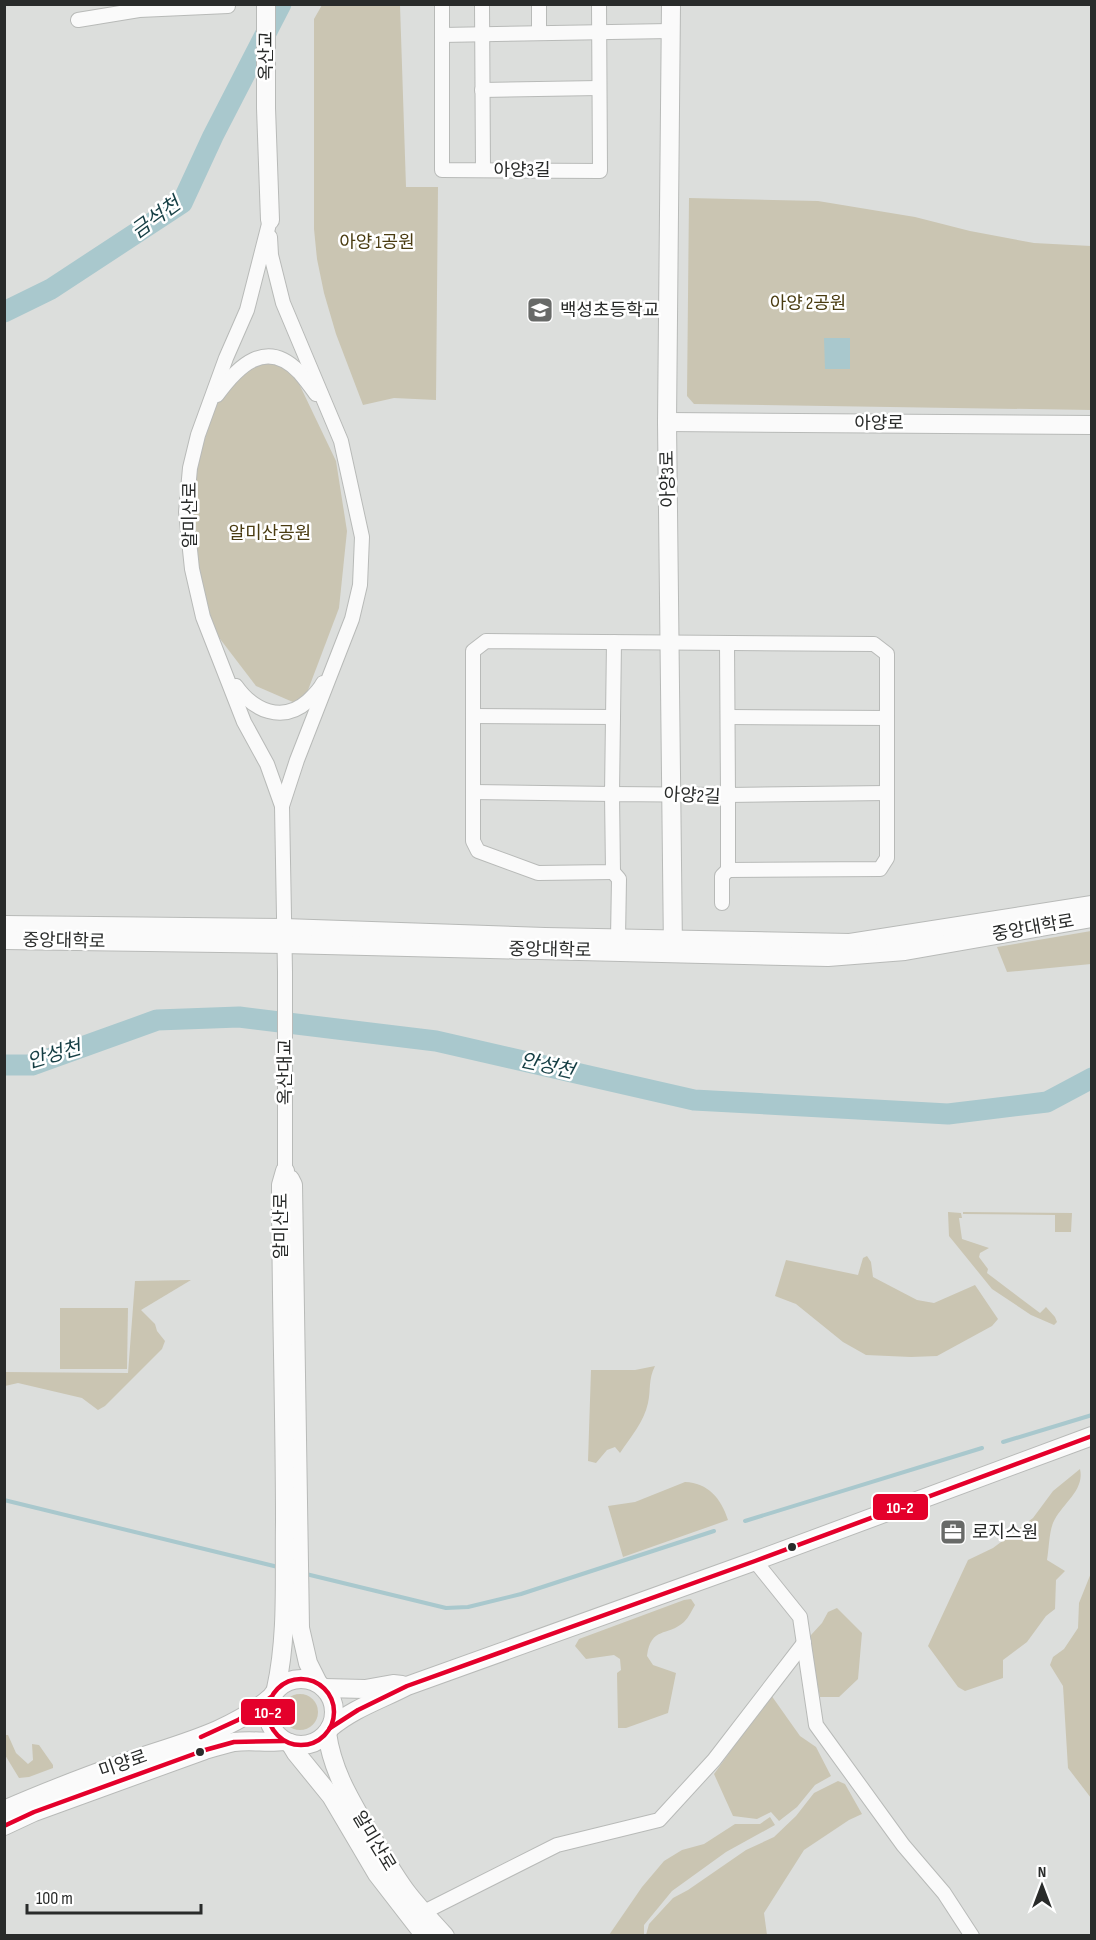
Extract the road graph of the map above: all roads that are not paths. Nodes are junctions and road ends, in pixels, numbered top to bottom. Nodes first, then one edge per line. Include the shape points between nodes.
1 (266, 4) edge
2 (442, 4) edge
3 (482, 4) edge
4 (539, 4) edge
5 (599, 4) edge
6 (671, 4) edge
7 (228, 6) dead end
8 (78, 20) dead end
9 (670, 30) junction
10 (599, 32) junction
11 (538, 33) junction
12 (442, 34) junction
13 (482, 34) junction
14 (599, 88) junction
15 (482, 90) junction
16 (266, 108) joint
17 (483, 170) junction
18 (270, 220) junction
19 (327, 407) junction
20 (207, 408) junction
21 (667, 422) junction
22 (1092, 425) edge
23 (345, 639) junction
24 (614, 642) junction
25 (670, 643) junction
26 (727, 643) junction
27 (214, 644) junction
28 (473, 716) junction
29 (613, 717) junction
30 (728, 717) junction
31 (887, 718) junction
32 (473, 792) junction
33 (887, 793) junction
34 (612, 794) junction
35 (671, 794) junction
36 (728, 795) junction
37 (282, 806) junction
38 (728, 870) junction
39 (613, 872) junction
40 (722, 903) dead end
41 (1092, 906) edge
42 (1092, 918) edge
43 (4, 925) edge
44 (284, 936) junction
45 (618, 938) junction
46 (4, 940) edge
47 (673, 946) junction
48 (285, 972) joint
49 (285, 1171) junction
50 (1092, 1436) edge
51 (755, 1561) junction
52 (804, 1643) junction
53 (321, 1685) junction
54 (407, 1686) junction
55 (273, 1693) junction
56 (328, 1731) junction
57 (287, 1742) junction
58 (4, 1810) edge
59 (4, 1826) edge
60 (424, 1912) junction
61 (425, 1935) edge
62 (445, 1935) edge
63 (972, 1935) edge

1 - 16 street, 옥산교
2 - 12 street, 아양3길
3 - 13 street
4 - 11 street
5 - 10 street, 아양3길
6 - 9 street, 아양3로
7 - 8 street via 139,10
9 - 10 street
9 - 21 street, 아양3로
10 - 11 street
10 - 14 street, 아양3길
11 - 13 street
12 - 13 street
12 - 17 street, 아양3길 via 442,170
13 - 15 street
14 - 15 street
14 - 17 street, 아양3길 via 600,171
15 - 17 street
16 - 18 street, 알미산로
18 - 19 street, 알미산로 via 270,255 283,303
18 - 20 street, 알미산로 via 247,310
19 - 20 street via 298,371 277,358 261,356 237,371
19 - 23 street, 알미산로 via 341,441 362,537 360,585
20 - 27 street, 알미산로 via 190,468 186,512 192,569
21 - 22 street, 아양로
21 - 25 street, 아양3로
23 - 27 street via 320,689 302,706 285,714 264,710 245,699
23 - 37 street, 알미산로
24 - 25 street
24 - 28 street via 486,642 473,651
24 - 29 street
25 - 26 street
25 - 35 street, 아양3로
26 - 30 street
26 - 31 street via 874,644 887,654
27 - 37 street, 알미산로
28 - 29 street
28 - 32 street
29 - 34 street
30 - 31 street
30 - 36 street
31 - 33 street
32 - 34 street, 아양2길
32 - 39 street via 473,841 478,851 538,873
33 - 36 street
33 - 38 street via 887,858 880,869
34 - 35 street, 아양2길
34 - 39 street
35 - 36 street, 아양2길
35 - 47 street, 아양3로
36 - 38 street, 아양2길
37 - 44 street, 알미산로
38 - 40 street, 아양2길 via 722,876
39 - 45 street via 619,879
41 - 47 street, 중앙대학로 via 850,943
42 - 47 street, 중앙대학로 via 905,951 828,957
43 - 44 street, 중앙대학로
44 - 45 street, 중앙대학로
44 - 46 street, 중앙대학로
44 - 47 street, 중앙대학로
44 - 48 street, 알미산로
45 - 47 street, 중앙대학로
48 - 49 street, 옥산대교
49 - 53 street, 알미산로 via 293,1185 300,1628 308,1662
49 - 55 street, 알미산로 via 281,1185 284,1622 280,1670
50 - 51 street
51 - 52 street via 800,1617
51 - 54 street
52 - 60 street via 714,1760 658,1820 557,1845
52 - 63 street via 816,1725
53 - 54 street via 365,1689
53 - 55 street via 296,1679 285,1682
53 - 56 street via 332,1700 334,1714
54 - 56 street via 360,1707
55 - 57 street via 267,1713 272,1729
55 - 58 street, 미양로 via 252,1712 206,1736
56 - 57 street via 316,1742
56 - 60 street, 알미산로 via 338,1778 393,1872
57 - 59 street, 미양로 via 233,1742 206,1750
57 - 61 street, 알미산로 via 331,1796 377,1874
60 - 62 street, 알미산로

